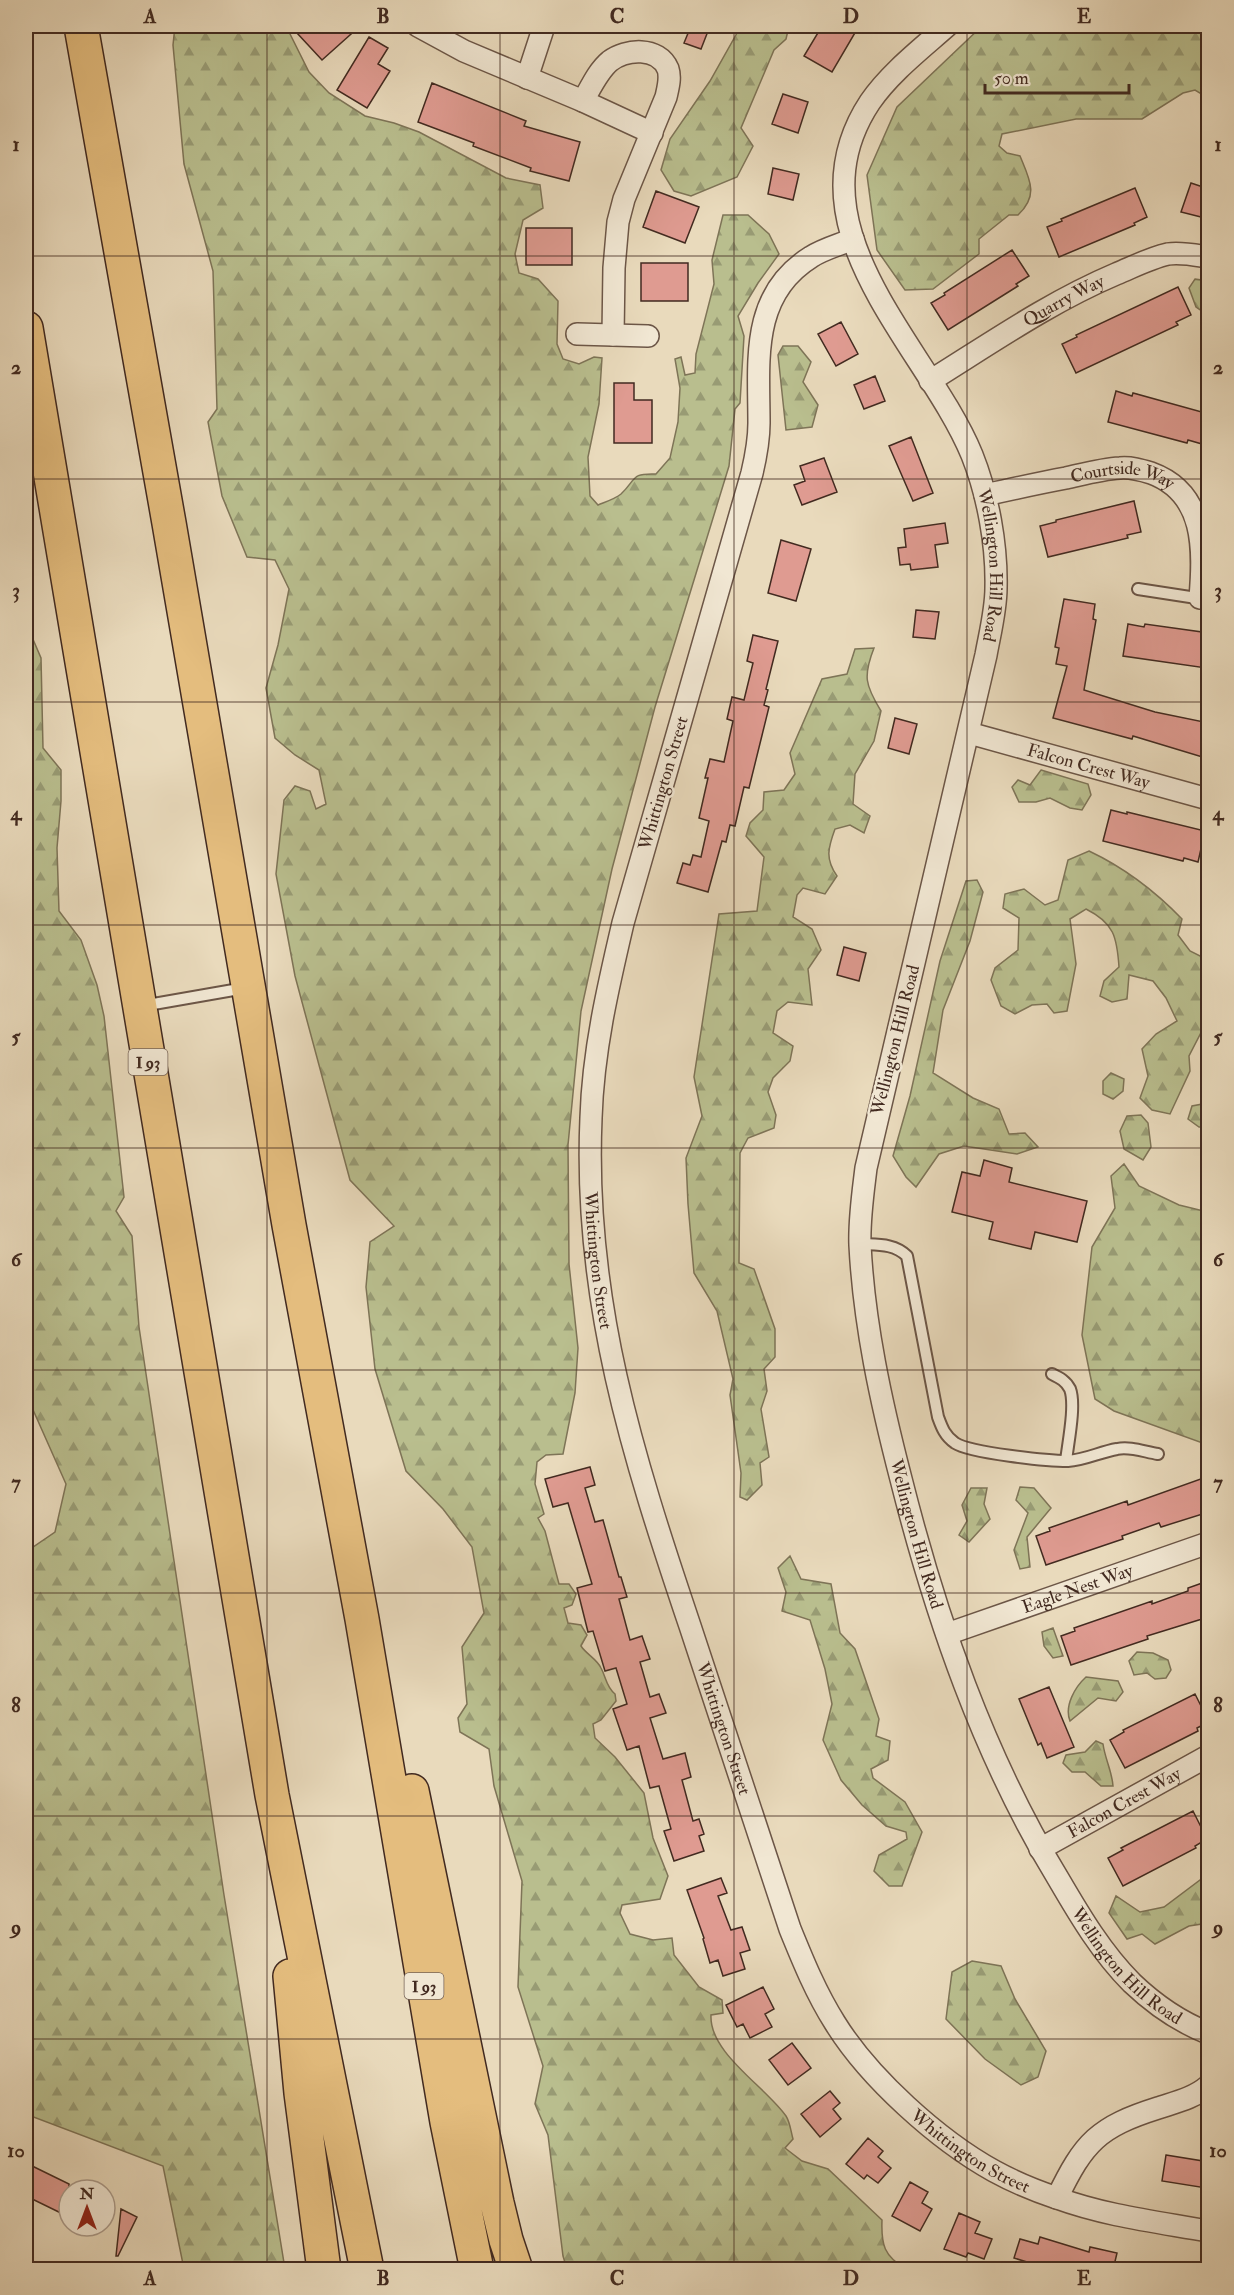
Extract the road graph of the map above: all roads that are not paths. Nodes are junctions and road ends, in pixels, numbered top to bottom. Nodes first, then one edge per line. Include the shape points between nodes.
1 (81, 26) edge
2 (418, 26) edge
3 (544, 26) edge
4 (947, 26) edge
5 (526, 78) junction
6 (583, 100) junction
7 (652, 133) junction
8 (853, 239) junction
9 (1209, 257) edge
10 (26, 328) edge
11 (577, 334) dead end
12 (613, 334) junction
13 (648, 336) dead end
14 (930, 381) junction
15 (985, 495) junction
16 (1138, 589) dead end
17 (1204, 599) edge
18 (969, 733) junction
19 (1209, 799) edge
20 (248, 988) junction
21 (139, 1007) junction
22 (860, 1244) junction
23 (1052, 1374) dead end
24 (1158, 1454) dead end
25 (1066, 1461) junction
26 (1209, 1543) edge
27 (946, 1634) junction
28 (376, 1702) junction
29 (1209, 1756) edge
30 (272, 1795) junction
31 (1040, 1849) junction
32 (1209, 2033) edge
33 (1209, 2086) edge
34 (1057, 2199) junction
35 (1209, 2231) edge
36 (324, 2270) edge
37 (367, 2270) edge
38 (477, 2270) edge
39 (516, 2270) edge

1 - 20 highway, I 93
2 - 5 street
3 - 5 street
4 - 8 street, Wellington Hill Road via 887,82 859,120 847,154 844,178
5 - 6 street
6 - 7 street
6 - 7 street via 608,63 621,54 647,53 667,68 669,83
7 - 12 street via 618,222
8 - 14 street, Wellington Hill Road via 878,299
8 - 34 street, Whittington Street via 801,263 775,293 766,313 758,356 759,423 752,473 623,923 605,1000 591,1118 596,1265 619,1397 647,1497 806,1968 836,2024 905,2105 994,2172
9 - 14 street, Quarry Way via 1168,254 1096,282 1028,318
10 - 21 highway, I 93
11 - 12 street
12 - 13 street
14 - 15 street, Wellington Hill Road via 960,429
15 - 17 street, Courtside Way via 1122,467 1160,476 1176,486 1194,513 1202,551
15 - 18 street, Wellington Hill Road via 996,588
16 - 17 lane
18 - 19 street, Falcon Crest Way
18 - 22 street, Wellington Hill Road via 875,1123 863,1190
20 - 21 lane
20 - 28 highway, I 93
21 - 30 highway, I 93
22 - 25 lane via 891,1246 907,1256 938,1417 945,1434 975,1451
22 - 27 street, Wellington Hill Road via 880,1391 911,1519
23 - 25 lane via 1063,1379 1071,1391
24 - 25 lane via 1130,1448
26 - 27 street, Eagle Nest Way
27 - 31 street, Wellington Hill Road via 986,1736
28 - 38 highway, I 93 via 447,2122
28 - 39 highway via 408,1767 499,2212
29 - 31 street, Falcon Crest Way
30 - 36 highway via 301,2092
30 - 37 highway, I 93
31 - 32 street, Wellington Hill Road via 1118,1967 1156,2004
33 - 34 street via 1195,2096 1116,2123 1098,2135 1073,2166
34 - 35 street, Whittington Street via 1117,2216

